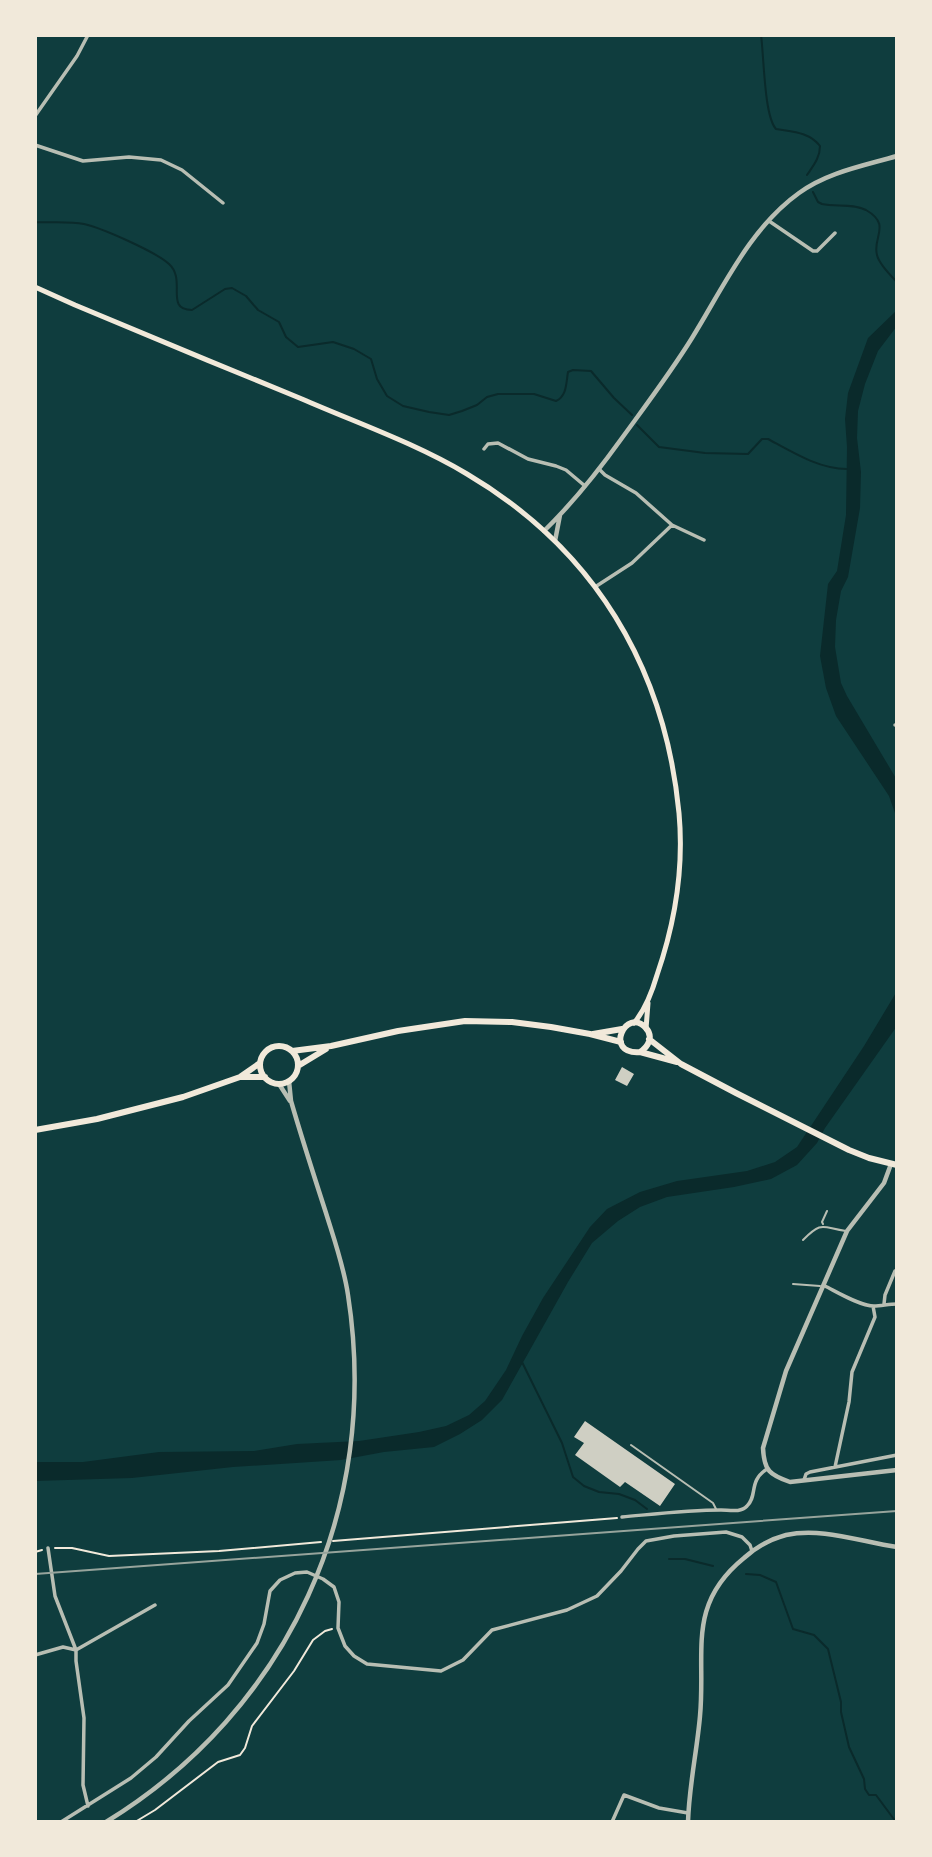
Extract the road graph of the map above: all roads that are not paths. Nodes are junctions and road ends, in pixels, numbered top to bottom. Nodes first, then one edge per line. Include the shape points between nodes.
1 (88, 35) edge
2 (35, 116) edge
3 (35, 145) edge
4 (897, 156) edge
5 (223, 203) dead end
6 (769, 221) junction
7 (835, 233) dead end
8 (35, 287) edge
9 (484, 449) dead end
10 (599, 469) junction
11 (584, 486) junction
12 (560, 513) junction
13 (672, 525) junction
14 (544, 531) junction
15 (704, 540) dead end
16 (555, 541) junction
17 (594, 587) junction
18 (649, 1000) junction
19 (634, 1023) junction
20 (646, 1028) junction
21 (622, 1029) junction
22 (590, 1034) junction
23 (649, 1039) junction
24 (621, 1042) junction
25 (331, 1046) junction
26 (292, 1051) junction
27 (639, 1052) junction
28 (260, 1063) junction
29 (681, 1064) junction
30 (298, 1066) junction
31 (240, 1077) junction
32 (265, 1077) junction
33 (289, 1081) junction
34 (279, 1084) junction
35 (291, 1101) junction
36 (35, 1130) edge
37 (894, 1164) edge
38 (827, 1211) dead end
39 (824, 1225) junction
40 (847, 1231) junction
41 (803, 1240) dead end
42 (895, 1271) dead end
43 (793, 1284) dead end
44 (825, 1286) junction
45 (884, 1304) junction
46 (897, 1304) edge
47 (873, 1307) junction
48 (631, 1446) dead end
49 (897, 1455) edge
50 (835, 1467) junction
51 (767, 1469) junction
52 (897, 1470) edge
53 (803, 1482) junction
54 (715, 1510) junction
55 (622, 1517) dead end
56 (897, 1547) edge
57 (47, 1548) dead end
58 (752, 1551) junction
59 (155, 1605) dead end
60 (76, 1650) junction
61 (35, 1655) edge
62 (88, 1806) junction
63 (688, 1812) junction
64 (61, 1822) edge
65 (106, 1822) edge
66 (612, 1822) edge
67 (688, 1822) edge

1 - 2 street
3 - 5 street via 83,161 161,160 182,170
4 - 6 street via 815,183
6 - 7 street via 813,251
6 - 10 street via 676,363
8 - 14 main road via 413,446 468,475
9 - 11 street via 498,443 528,459 565,470
10 - 11 street
10 - 13 street
11 - 12 street
12 - 14 street
12 - 16 street
13 - 15 street
13 - 17 street via 632,563
14 - 16 main road
16 - 17 main road
17 - 18 main road via 645,671 669,743 676,782 680,825 677,898
18 - 19 main road
18 - 20 main road
19 - 20 main road
19 - 21 main road
20 - 23 main road
21 - 22 main road
21 - 24 main road
22 - 24 main road
22 - 25 main road via 512,1022 465,1021
23 - 27 main road
23 - 29 main road
24 - 27 main road via 629,1051
25 - 26 main road
25 - 30 main road
26 - 28 main road via 273,1046
26 - 30 main road
27 - 29 main road
28 - 31 main road
28 - 32 main road
29 - 37 main road via 830,1141
30 - 33 main road
31 - 32 main road
31 - 36 main road via 183,1097
32 - 34 main road
33 - 34 main road
33 - 35 street
34 - 35 street
35 - 65 street via 348,1293 355,1371 353,1430 342,1496 308,1597 264,1675 194,1756
37 - 40 street
38 - 39 lane
39 - 40 lane
39 - 41 lane
40 - 44 street
42 - 45 street
43 - 44 lane
44 - 47 street
44 - 51 street via 783,1382 763,1448
45 - 46 street
45 - 47 street
47 - 50 street via 875,1317 852,1372
48 - 54 lane via 713,1503
49 - 50 street
50 - 53 street via 806,1474
51 - 53 street via 790,1482
51 - 54 street via 758,1474 746,1507
52 - 53 street
54 - 55 street
56 - 58 street via 806,1533 785,1535
57 - 60 street via 55,1596
58 - 62 street via 742,1537 726,1532 646,1541 597,1596 567,1610 492,1630 463,1660 441,1671 367,1664 354,1656 338,1628 339,1602 334,1587 307,1572 295,1573 279,1580 270,1591 257,1643 228,1685 156,1757
58 - 63 street via 734,1565 707,1604 701,1633 698,1747
59 - 60 street
60 - 61 street via 63,1647
60 - 62 street
62 - 64 street
63 - 66 street via 659,1808 624,1795
63 - 67 street

